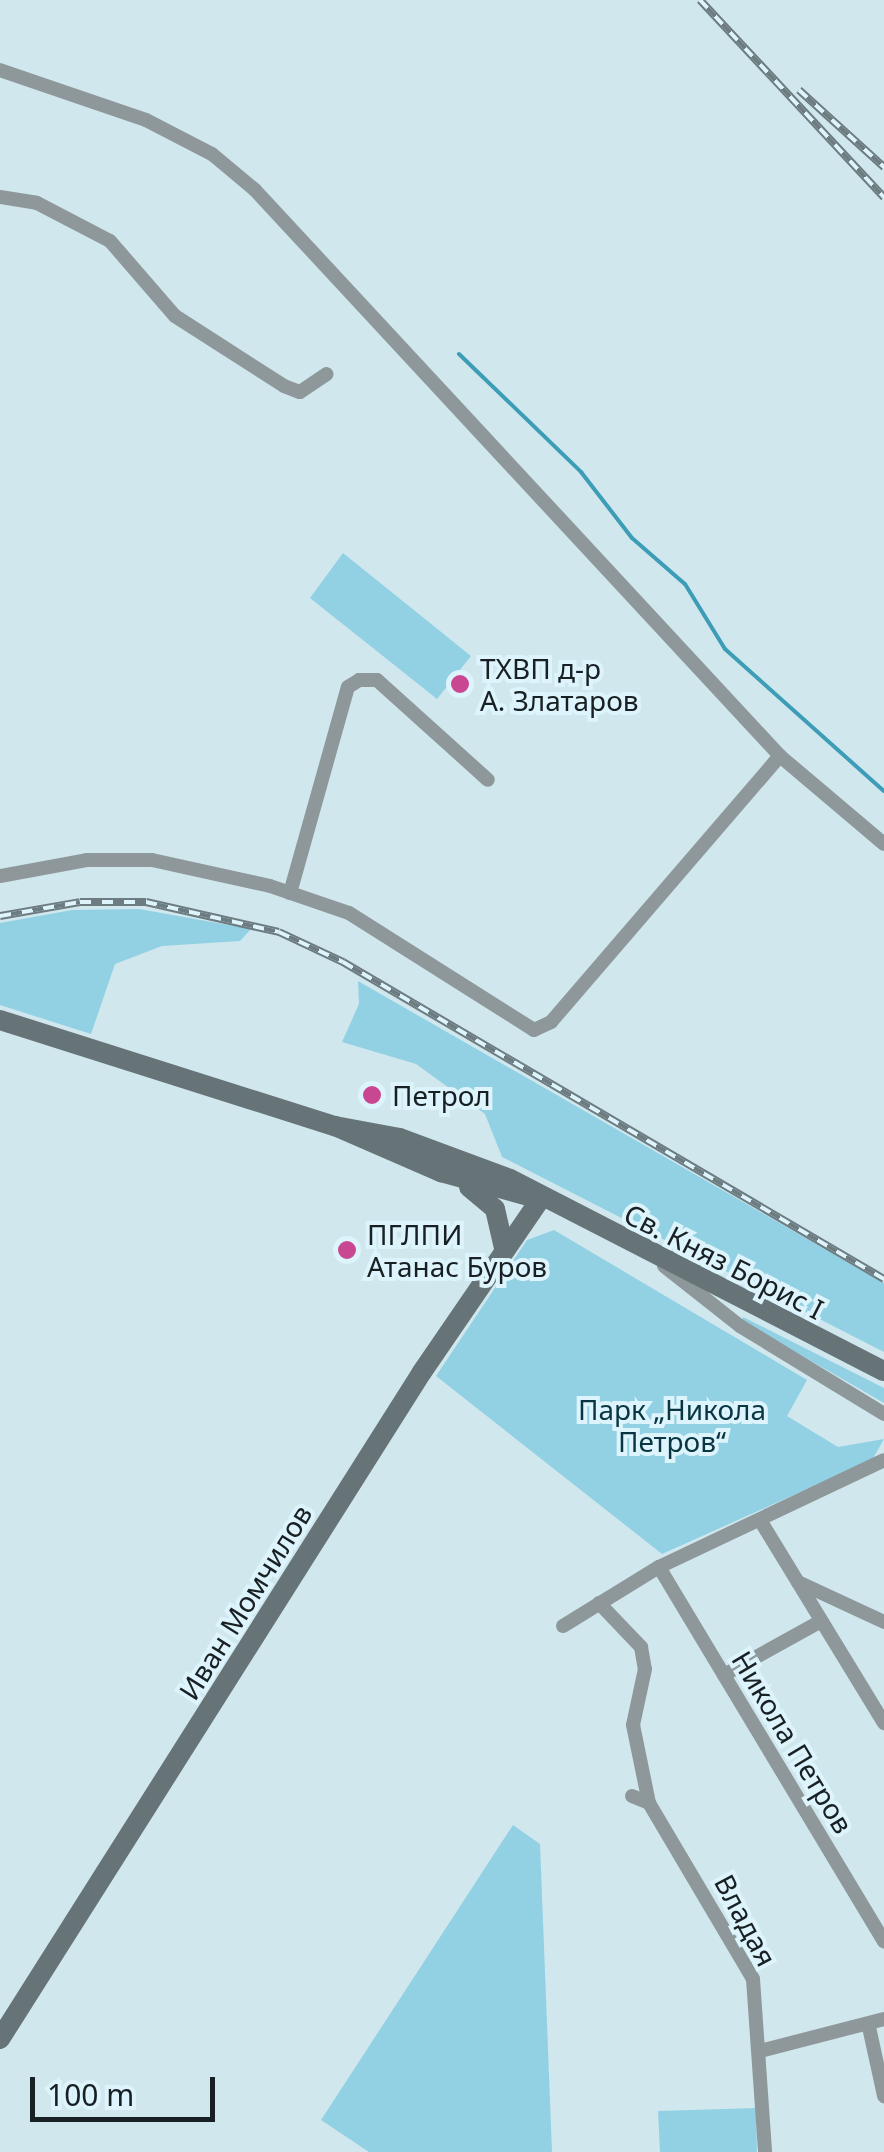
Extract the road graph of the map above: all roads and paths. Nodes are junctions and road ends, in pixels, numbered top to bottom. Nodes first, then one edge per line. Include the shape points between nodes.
1 (0, 70) edge
2 (0, 197) edge
3 (327, 374) dead end
4 (780, 756) junction
5 (488, 780) dead end
6 (884, 844) edge
7 (0, 876) edge
8 (290, 892) junction
9 (0, 1020) edge
10 (334, 1126) junction
11 (441, 1172) junction
12 (541, 1198) junction
13 (504, 1246) junction
14 (652, 1257) junction
15 (884, 1371) edge
16 (884, 1414) edge
17 (884, 1460) edge
18 (760, 1520) junction
19 (659, 1567) junction
20 (798, 1582) junction
21 (598, 1603) junction
22 (821, 1621) junction
23 (884, 1622) edge
24 (562, 1626) dead end
25 (724, 1675) junction
26 (884, 1723) edge
27 (632, 1796) dead end
28 (650, 1802) junction
29 (884, 1942) edge
30 (884, 2019) edge
31 (869, 2028) junction
32 (0, 2039) edge
33 (760, 2051) junction
34 (884, 2096) edge
35 (765, 2152) edge

1 - 4 street via 146,120 212,154 255,190
2 - 3 street via 37,204 110,241 175,316 284,386 300,392
4 - 6 street
4 - 8 street via 551,1022 534,1030 349,913
5 - 8 street via 377,680 359,680 348,687
7 - 8 street via 87,860 152,860
9 - 10 street, Св. Княз Борис I
10 - 11 street, Св. Княз Борис I
10 - 12 street, Св. Княз Борис I via 400,1138 510,1178
11 - 12 street, Св. Княз Борис I
11 - 13 street via 489,1200
12 - 13 street, Иван Момчилов
12 - 14 street, Св. Княз Борис I
13 - 32 street, Иван Момчилов
14 - 15 street, Св. Княз Борис I
14 - 16 street via 740,1326
17 - 18 street
18 - 19 street
18 - 20 street
19 - 21 street
19 - 25 street, Никола Петров
20 - 22 street
20 - 23 street
21 - 24 street
21 - 28 street, Владая via 642,1647 645,1668 633,1725
22 - 25 street
22 - 26 street
25 - 29 street, Никола Петров
27 - 28 street
28 - 33 street, Владая via 753,1979
30 - 31 street
31 - 33 street
31 - 34 street
33 - 35 street, Владая

